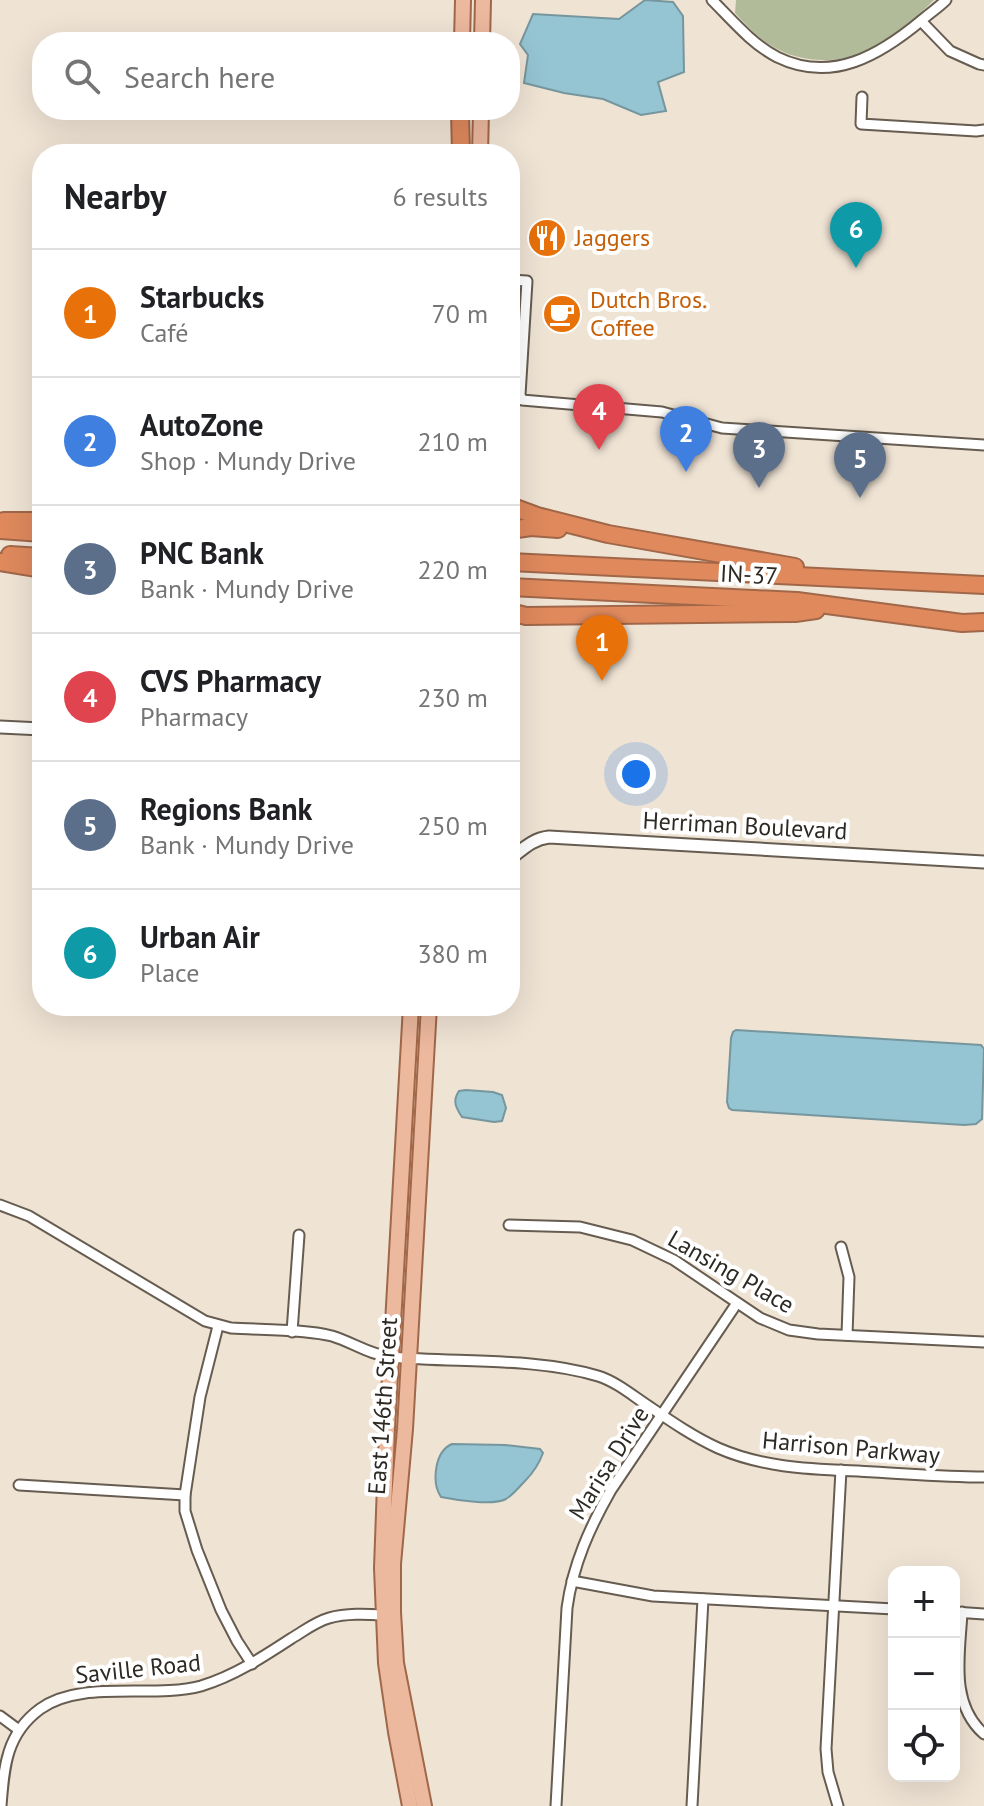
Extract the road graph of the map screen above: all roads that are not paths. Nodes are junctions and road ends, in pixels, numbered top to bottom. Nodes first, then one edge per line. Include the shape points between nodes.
1 (463, 0) edge
2 (483, 0) edge
3 (712, 0) edge
4 (946, 0) edge
5 (921, 21) junction
6 (462, 32) edge
7 (482, 32) edge
8 (984, 65) edge
9 (862, 97) dead end
10 (460, 120) edge
11 (481, 120) edge
12 (984, 130) edge
13 (459, 144) edge
14 (480, 144) edge
15 (520, 281) edge
16 (520, 395) edge
17 (520, 395) edge
18 (984, 445) edge
19 (520, 510) edge
20 (0, 521) edge
21 (32, 521) edge
22 (520, 529) edge
23 (0, 530) edge
24 (32, 532) edge
25 (608, 534) junction
26 (32, 557) edge
27 (0, 559) edge
28 (520, 562) edge
29 (32, 567) edge
30 (843, 578) junction
31 (984, 585) edge
32 (520, 587) edge
33 (837, 607) junction
34 (520, 617) edge
35 (984, 622) edge
36 (0, 727) edge
37 (32, 729) edge
38 (520, 851) edge
39 (984, 862) edge
40 (411, 1016) edge
41 (428, 1016) edge
42 (0, 1205) edge
43 (509, 1225) dead end
44 (299, 1235) dead end
45 (841, 1247) dead end
46 (737, 1303) junction
47 (218, 1326) junction
48 (292, 1332) junction
49 (847, 1335) junction
50 (984, 1342) edge
51 (400, 1358) junction
52 (661, 1415) junction
53 (841, 1470) junction
54 (984, 1477) edge
55 (19, 1485) dead end
56 (185, 1495) junction
57 (572, 1581) junction
58 (703, 1599) junction
59 (835, 1605) junction
60 (888, 1609) edge
61 (960, 1612) edge
62 (984, 1614) edge
63 (384, 1615) junction
64 (959, 1638) edge
65 (252, 1664) junction
66 (0, 1716) edge
67 (19, 1730) junction
68 (984, 1734) edge
69 (1, 1806) edge
70 (410, 1806) edge
71 (424, 1806) edge
72 (556, 1806) edge
73 (692, 1806) edge
74 (838, 1806) edge

1 - 6 main road
2 - 7 main road
3 - 5 street via 763,48 809,66 833,67 864,59
4 - 5 street
5 - 8 street via 950,51
9 - 12 street via 861,124
10 - 13 highway
11 - 14 main road
15 - 16 street via 527,281
17 - 18 street via 522,400 672,414 722,428
19 - 25 highway
20 - 21 highway
22 - 25 highway
23 - 24 highway
25 - 30 highway
26 - 27 highway
27 - 29 highway
28 - 30 highway, IN-37
30 - 31 highway, IN-37
32 - 33 highway, IN-37
33 - 34 highway via 795,613
33 - 35 highway, IN-37
36 - 37 street
38 - 39 street, Herriman Boulevard via 549,837
40 - 51 main road, East 146th Street
41 - 51 main road, East 146th Street
42 - 47 street via 29,1216
43 - 46 street, Lansing Place via 580,1227 632,1240 674,1260
44 - 48 street
45 - 49 street via 849,1277
46 - 49 street, Lansing Place via 789,1330
46 - 52 street, Marisa Drive
47 - 48 street, Harrison Parkway
47 - 56 street via 200,1397
48 - 51 street, Harrison Parkway via 334,1337
49 - 50 street, Lansing Place
51 - 52 street, Harrison Parkway via 581,1372 617,1385
51 - 63 main road, East 146th Street via 382,1568
51 - 71 main road, East 146th Street via 405,1429 393,1612 396,1663
52 - 53 street, Harrison Parkway via 738,1456 780,1466
52 - 57 street, Marisa Drive via 594,1519
53 - 54 street, Harrison Parkway
53 - 59 street
55 - 56 street
56 - 65 street via 197,1550 225,1619
57 - 58 street via 635,1594
57 - 72 street, Marisa Drive
58 - 59 street
58 - 73 street
59 - 60 street
59 - 74 street via 826,1749
61 - 62 street
63 - 65 street, Saville Road via 339,1615 319,1621
63 - 70 main road, East 146th Street via 386,1663
64 - 68 street via 960,1694 970,1719
65 - 67 street, Saville Road via 186,1689 64,1697 39,1710
66 - 67 street
67 - 69 street, Saville Road via 3,1770

